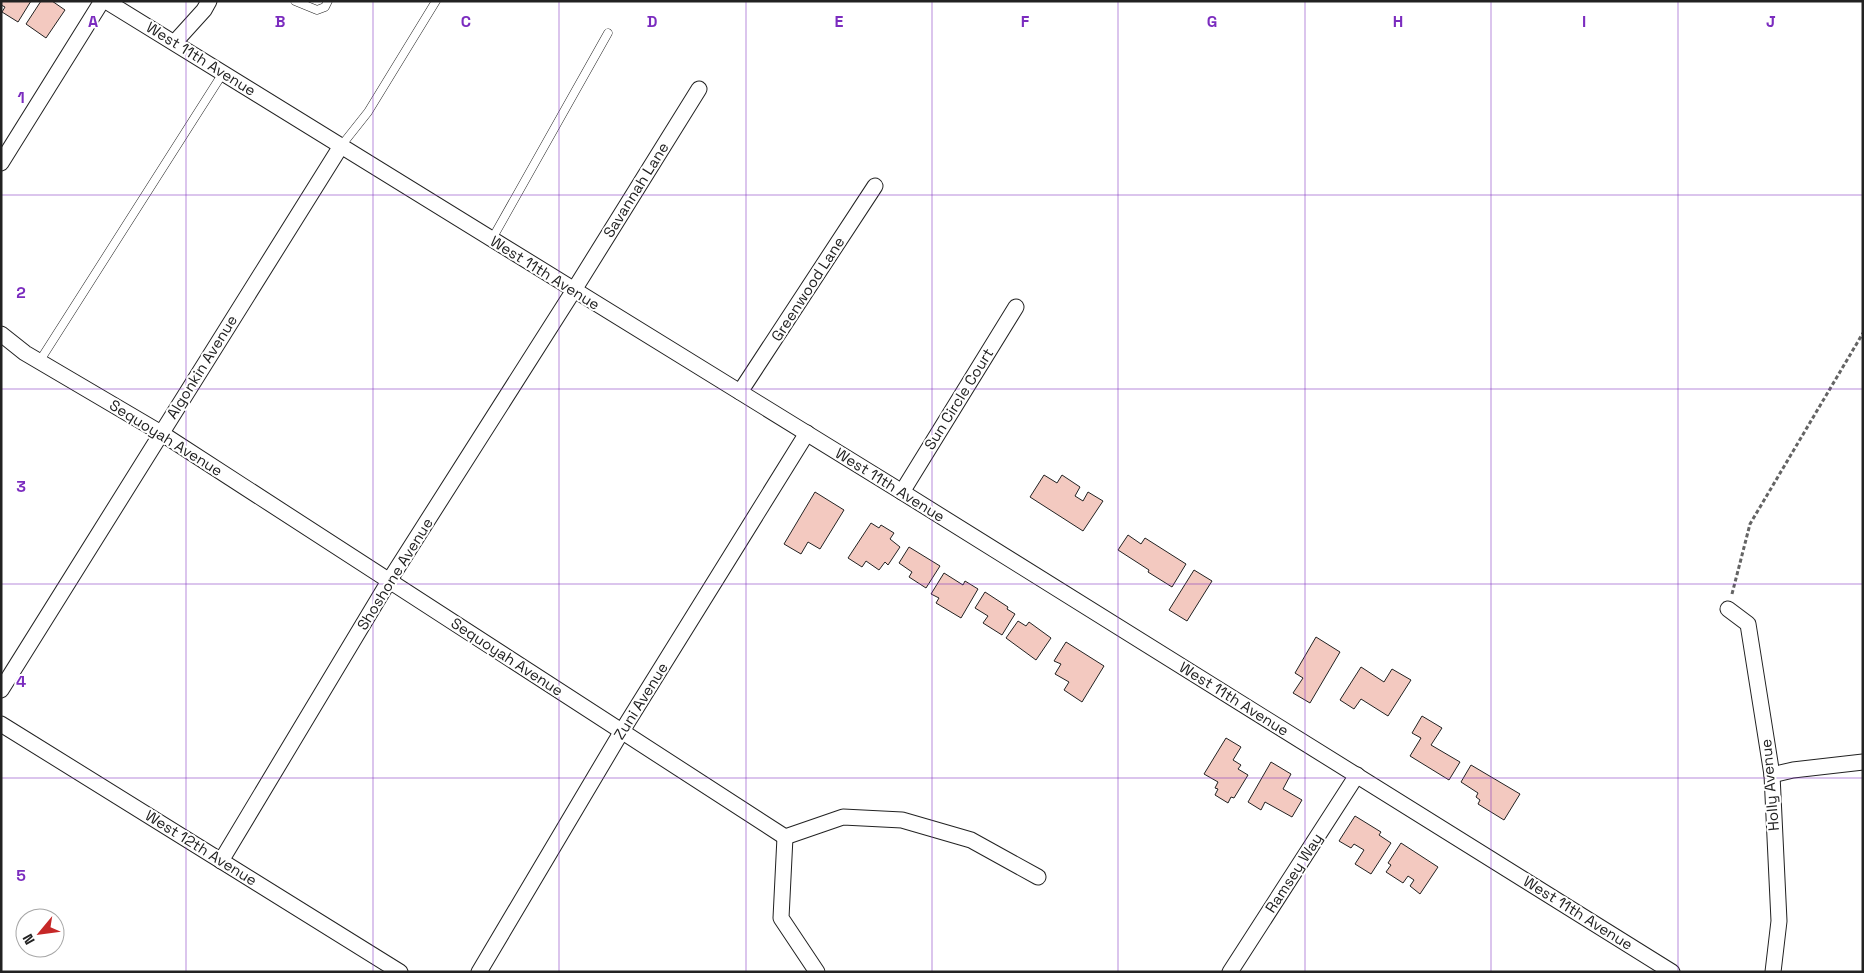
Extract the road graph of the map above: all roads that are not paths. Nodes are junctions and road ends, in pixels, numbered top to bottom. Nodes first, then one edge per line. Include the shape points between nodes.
1 (102, 1) edge
2 (106, 1) edge
3 (209, 1) edge
4 (295, 1) edge
5 (328, 1) edge
6 (436, 1) edge
7 (608, 34) dead end
8 (175, 42) junction
9 (222, 73) junction
10 (699, 89) dead end
11 (341, 146) junction
12 (1, 163) edge
13 (875, 186) dead end
14 (492, 239) junction
15 (574, 290) junction
16 (1016, 307) dead end
17 (1, 334) edge
18 (39, 362) junction
19 (740, 392) junction
20 (807, 433) junction
21 (161, 434) junction
22 (902, 492) junction
23 (389, 581) junction
24 (1728, 609) road end
25 (1, 690) edge
26 (1, 724) edge
27 (622, 732) junction
28 (1863, 762) edge
29 (1357, 775) junction
30 (1772, 775) junction
31 (785, 837) junction
32 (222, 861) junction
33 (1038, 877) dead end
34 (400, 972) edge
35 (479, 972) edge
36 (817, 972) edge
37 (1230, 972) edge
38 (1672, 972) edge
39 (1773, 972) edge

1 - 12 street
2 - 8 street, West 11th Avenue
3 - 8 street
4 - 5 lane via 317,10
6 - 11 lane via 368,112
7 - 14 lane
8 - 9 street, West 11th Avenue
9 - 11 street, West 11th Avenue
9 - 18 lane
10 - 15 street, Savannah Lane
11 - 14 street, West 11th Avenue
11 - 21 street, Algonkin Avenue
13 - 19 street, Greenwood Lane
14 - 15 street, West 11th Avenue
15 - 19 street, West 11th Avenue
15 - 23 street, Shoshone Avenue
16 - 22 street, Sun Circle Court
17 - 18 street, Sequoyah Avenue
18 - 21 street, Sequoyah Avenue
19 - 20 street, West 11th Avenue
20 - 22 street, West 11th Avenue
20 - 27 street, Zuni Avenue
21 - 23 street, Sequoyah Avenue
21 - 25 street, Algonkin Avenue
22 - 29 street, West 11th Avenue
23 - 27 street, Sequoyah Avenue
23 - 32 street, Shoshone Avenue
24 - 30 street, Holly Avenue via 1748,624
26 - 32 street, West 12th Avenue
27 - 31 street, Sequoyah Avenue
27 - 35 street, Zuni Avenue
28 - 30 street
29 - 37 street, Ramsey Way
29 - 38 street, West 11th Avenue
30 - 39 street, Holly Avenue via 1778,921
31 - 33 street via 843,817 902,820 971,840
31 - 36 street via 781,918
32 - 34 street, West 12th Avenue

